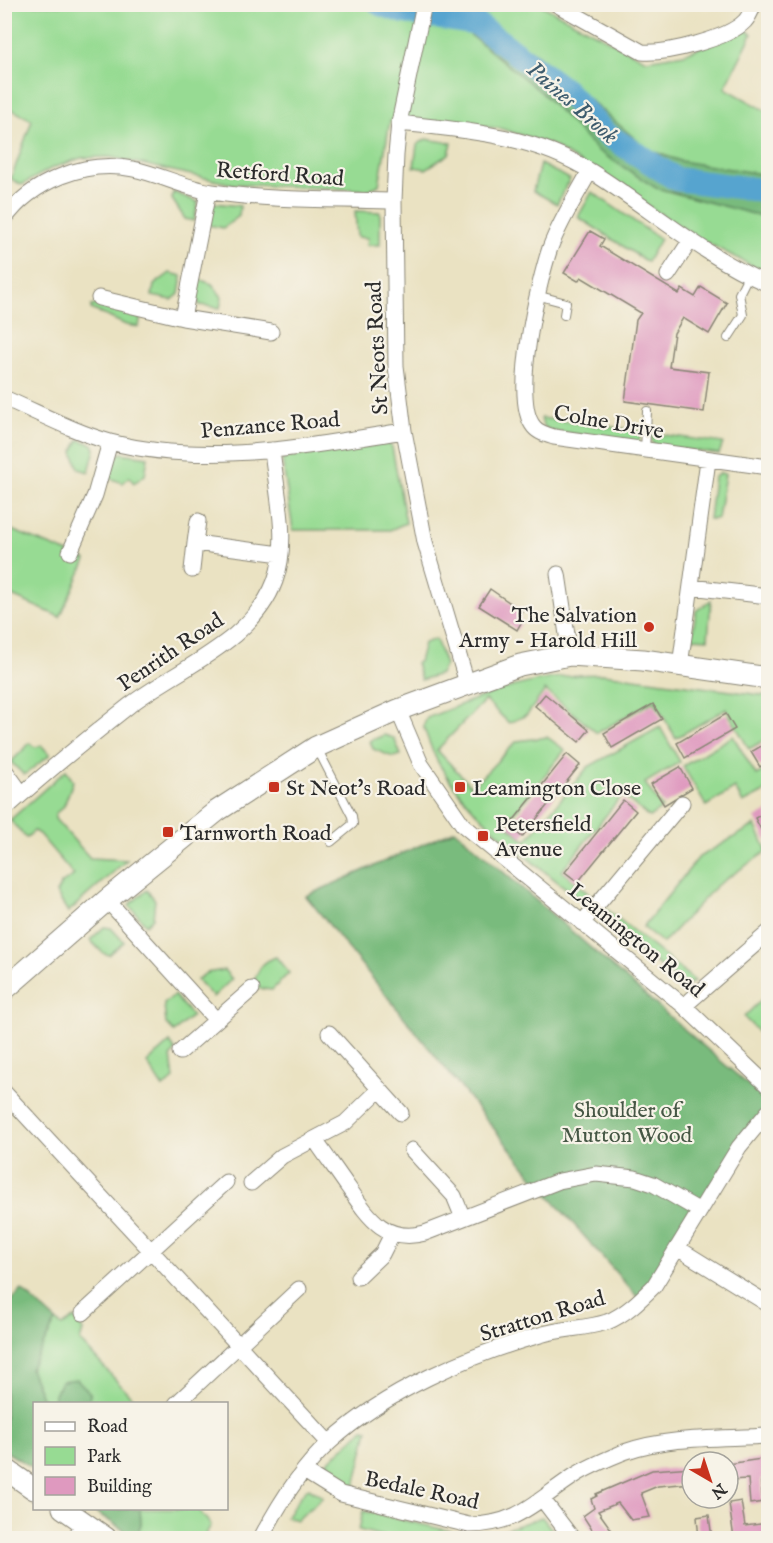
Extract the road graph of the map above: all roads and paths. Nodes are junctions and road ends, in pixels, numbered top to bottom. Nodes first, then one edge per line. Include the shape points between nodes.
1 (424, 4) edge
2 (754, 4) edge
3 (562, 6) edge
4 (399, 123) junction
5 (590, 171) junction
6 (208, 192) junction
7 (394, 201) junction
8 (4, 220) edge
9 (690, 241) junction
10 (748, 274) junction
11 (668, 276) dead end
12 (768, 284) edge
13 (537, 295) junction
14 (99, 298) dead end
15 (564, 315) dead end
16 (183, 318) junction
17 (271, 332) dead end
18 (728, 338) dead end
19 (4, 398) edge
20 (647, 411) dead end
21 (404, 431) junction
22 (110, 442) junction
23 (272, 450) junction
24 (645, 450) junction
25 (708, 460) junction
26 (768, 467) edge
27 (198, 521) dead end
28 (195, 543) junction
29 (70, 552) dead end
30 (281, 554) junction
31 (192, 570) dead end
32 (558, 574) dead end
33 (691, 587) junction
34 (768, 596) edge
35 (570, 655) junction
36 (680, 666) junction
37 (768, 678) edge
38 (466, 683) junction
39 (398, 710) junction
40 (316, 747) junction
41 (4, 769) edge
42 (22, 794) junction
43 (682, 803) dead end
44 (4, 810) edge
45 (331, 842) dead end
46 (107, 900) junction
47 (582, 923) junction
48 (768, 933) edge
49 (252, 989) dead end
50 (4, 990) edge
51 (684, 1006) junction
52 (216, 1020) junction
53 (329, 1033) dead end
54 (180, 1052) dead end
55 (768, 1086) edge
56 (380, 1089) junction
57 (4, 1092) edge
58 (768, 1112) edge
59 (401, 1113) dead end
60 (315, 1140) junction
61 (412, 1150) dead end
62 (226, 1182) dead end
63 (251, 1183) dead end
64 (700, 1211) junction
65 (463, 1218) junction
66 (392, 1234) junction
67 (679, 1249) junction
68 (152, 1251) junction
69 (358, 1277) dead end
70 (300, 1289) dead end
71 (768, 1304) edge
72 (83, 1313) dead end
73 (240, 1345) junction
74 (178, 1402) edge
75 (768, 1436) edge
76 (329, 1443) junction
77 (4, 1468) edge
78 (304, 1471) junction
79 (33, 1488) edge
80 (543, 1500) junction
81 (64, 1510) edge
82 (80, 1531) edge
83 (106, 1539) edge
84 (261, 1539) edge
85 (572, 1539) edge

1 - 4 street, St Neots Road
2 - 3 street via 746,21 730,31 658,53 642,52
4 - 5 street via 511,138
4 - 7 street, St Neots Road
5 - 9 street
5 - 13 street, Colne Drive via 551,247
6 - 7 street, Retford Road
6 - 8 street, Retford Road via 140,170 107,167 46,182 16,205
6 - 16 street
7 - 21 street, St Neots Road via 396,356
9 - 10 street
9 - 11 street
10 - 12 street
10 - 18 lane via 739,294 743,315
13 - 15 lane via 566,303
13 - 24 street, Colne Drive via 528,341 525,389 534,427 554,437
14 - 16 street
16 - 17 street
19 - 22 street, Penzance Road
20 - 24 lane
21 - 23 street, Penzance Road
21 - 38 street, St Neots Road via 425,542
22 - 23 street, Penzance Road via 180,453
22 - 29 street via 95,495
23 - 30 street, Penrith Road
24 - 25 street, Colne Drive
25 - 26 street, Colne Drive
25 - 33 street
27 - 28 street
28 - 30 street
28 - 31 street
30 - 42 street, Penrith Road via 276,580 260,611 234,637 132,704
32 - 35 street
33 - 34 street
33 - 36 street
35 - 36 street
35 - 38 street via 520,664
36 - 37 street
38 - 39 street
39 - 40 street
39 - 47 street, Leamington Road via 421,764 463,825
40 - 45 lane via 352,816 353,824
40 - 46 street via 217,811
41 - 42 street
42 - 44 street, Penrith Road
43 - 47 street
46 - 50 street
46 - 52 street
47 - 51 street, Leamington Road
48 - 51 street
49 - 52 street
51 - 55 street, Leamington Road
52 - 54 street
53 - 56 street
56 - 59 street
56 - 60 street via 345,1123
57 - 68 street
58 - 64 street, Stratton Road via 740,1147
60 - 63 street via 282,1156
60 - 66 street via 368,1217
61 - 65 street via 454,1196
62 - 68 street
64 - 65 street via 653,1184 596,1174 559,1181
64 - 67 street, Stratton Road
65 - 66 street via 414,1236
66 - 69 street via 381,1254
67 - 71 street
67 - 76 street, Stratton Road via 654,1286 609,1321 541,1334 436,1375 356,1420
68 - 72 street
68 - 73 street
70 - 73 street
73 - 74 street
73 - 76 street
75 - 80 street, Bedale Road via 624,1452 575,1475
76 - 78 street, Stratton Road
77 - 79 street
78 - 80 street, Bedale Road via 341,1494 469,1525 500,1522
78 - 84 street, Stratton Road
80 - 85 street
81 - 82 street
82 - 83 street

